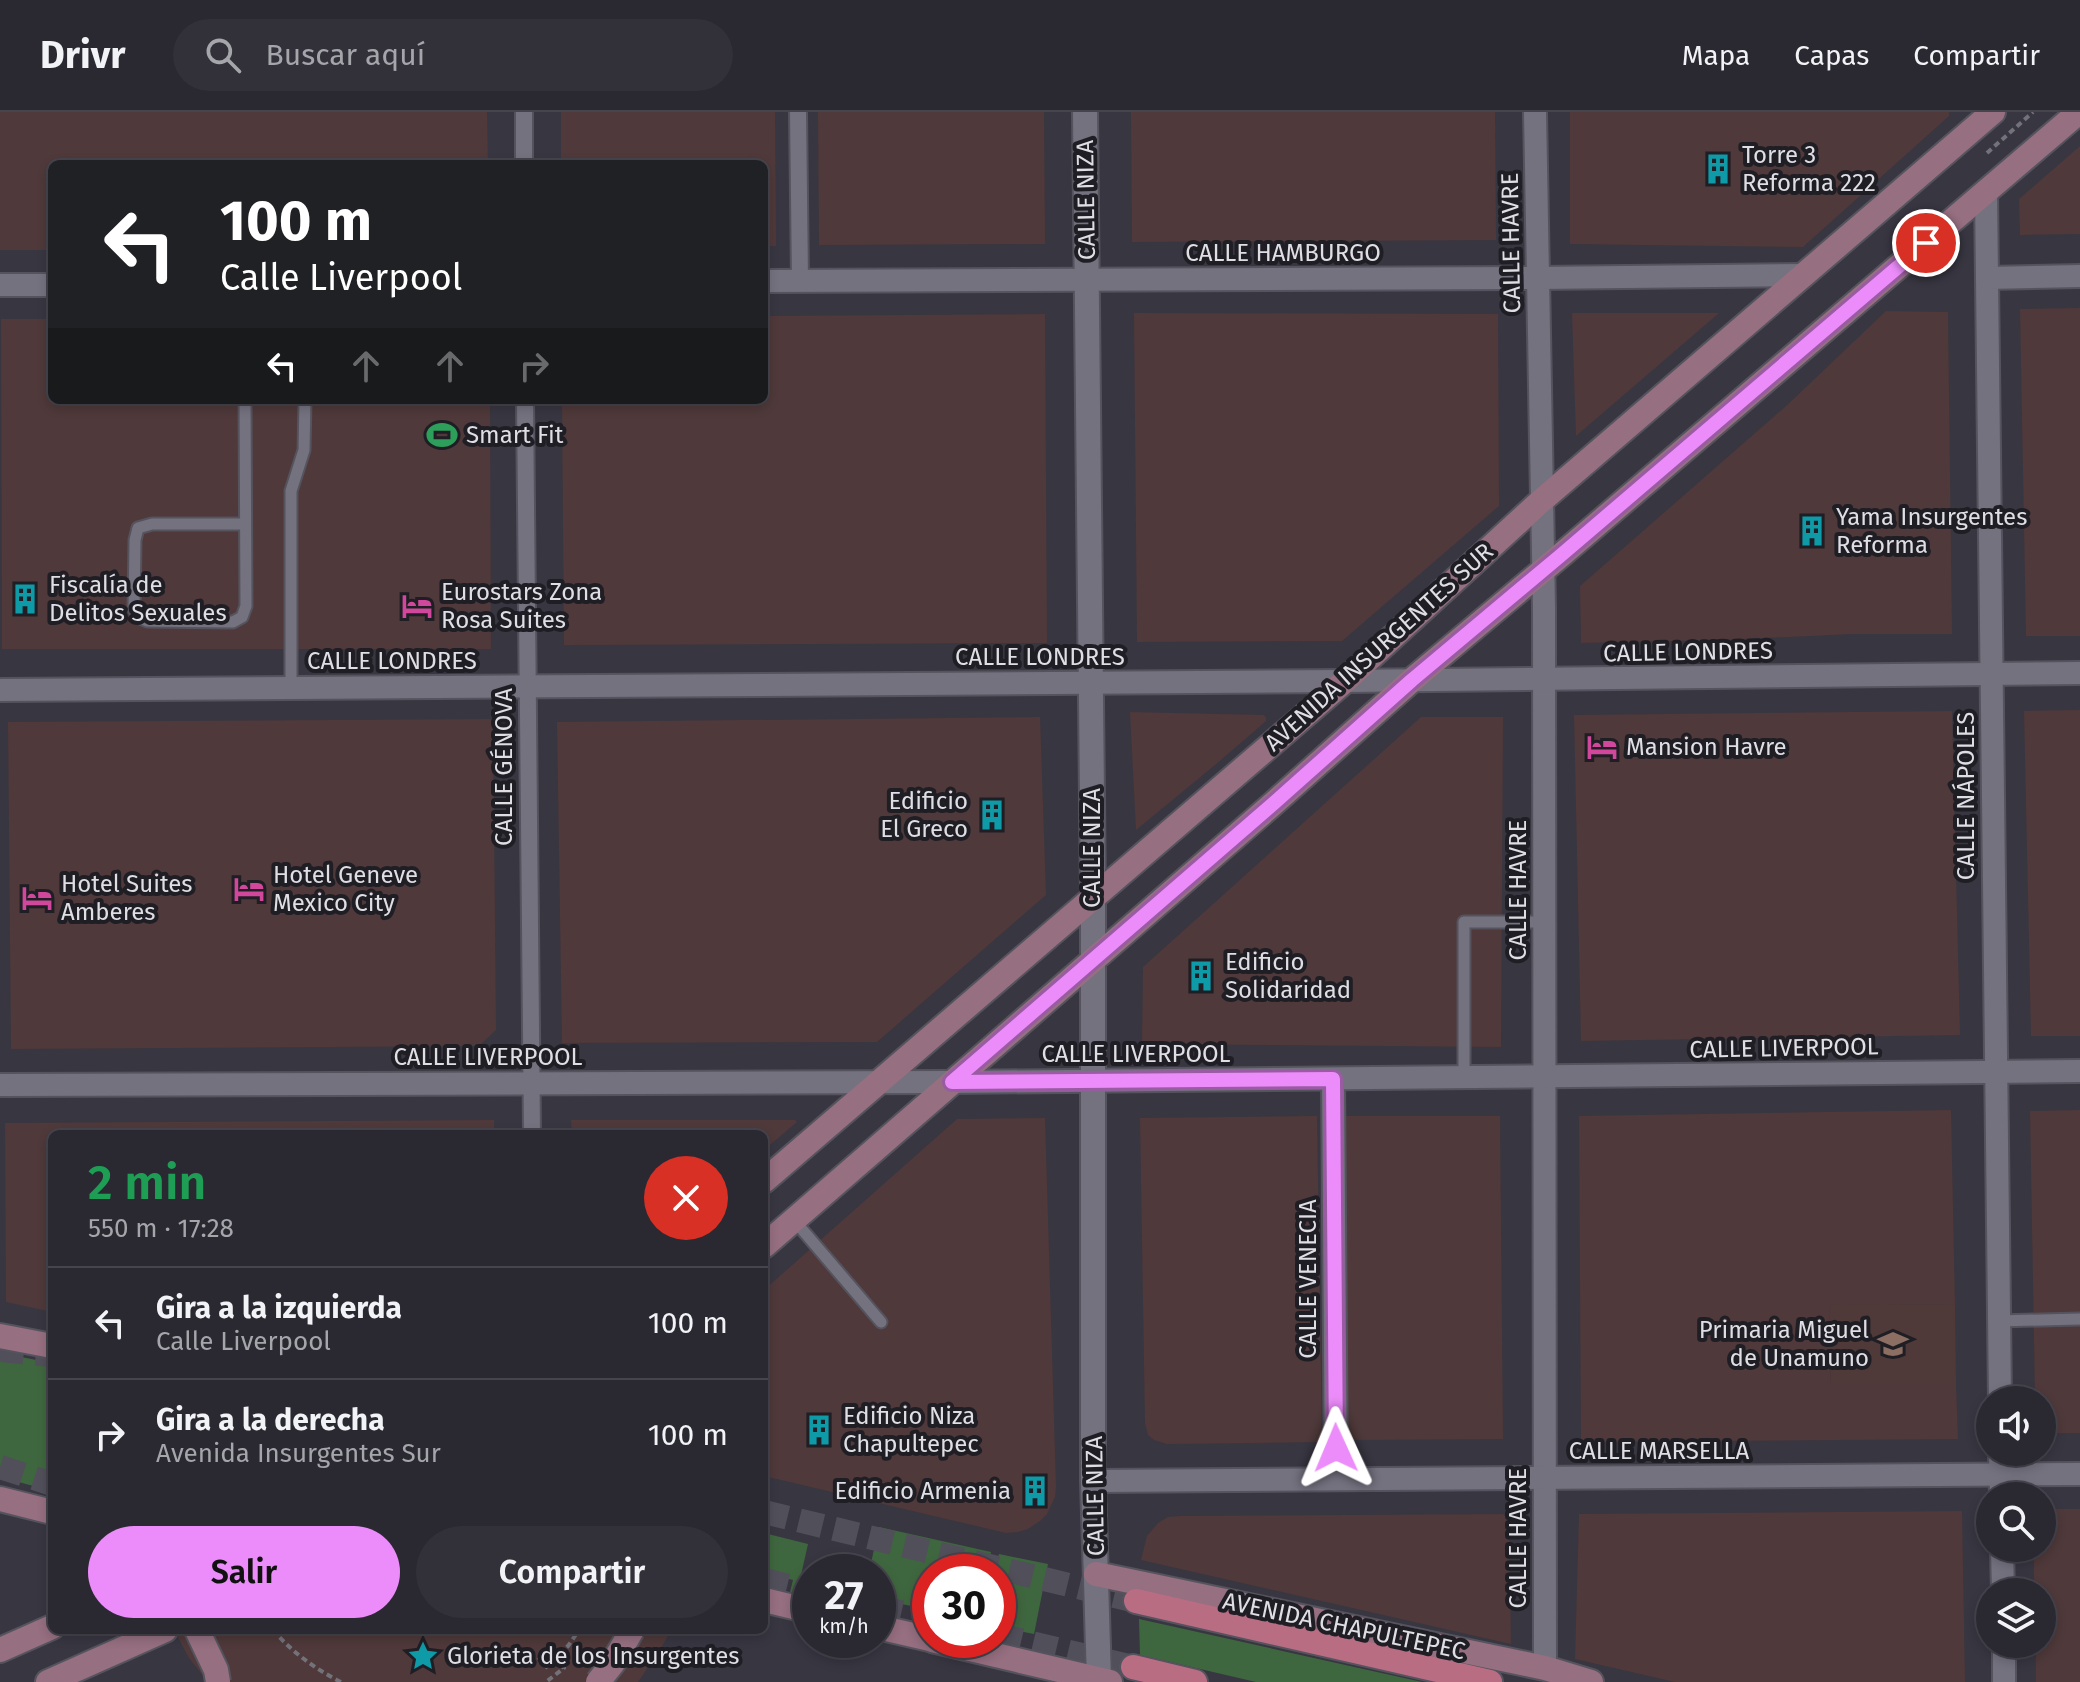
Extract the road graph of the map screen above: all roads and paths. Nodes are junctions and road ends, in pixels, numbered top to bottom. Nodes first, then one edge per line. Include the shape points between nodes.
1 (524, 112) edge
2 (798, 112) edge
3 (1085, 112) edge
4 (1535, 112) edge
5 (2033, 112) edge
6 (2079, 112) edge
7 (1990, 114) edge
8 (1987, 153) dead end
9 (524, 160) edge
10 (1986, 192) junction
11 (1803, 275) junction
12 (2080, 276) edge
13 (1538, 278) junction
14 (1987, 278) junction
15 (1087, 280) junction
16 (768, 281) edge
17 (800, 281) junction
18 (0, 285) edge
19 (48, 285) edge
20 (245, 404) edge
21 (305, 404) edge
22 (525, 404) edge
23 (1541, 501) junction
24 (245, 524) junction
25 (1543, 571) junction
26 (2080, 673) edge
27 (1992, 674) junction
28 (1544, 679) junction
29 (1412, 680) junction
30 (1345, 681) junction
31 (1091, 683) junction
32 (528, 686) junction
33 (291, 688) junction
34 (0, 690) edge
35 (1093, 896) junction
36 (1544, 922) junction
37 (1092, 959) junction
38 (2080, 1071) edge
39 (1994, 1072) junction
40 (1464, 1077) junction
41 (1544, 1077) junction
42 (1333, 1079) junction
43 (1092, 1080) junction
44 (881, 1081) junction
45 (952, 1082) junction
46 (531, 1083) junction
47 (0, 1085) edge
48 (532, 1130) edge
49 (768, 1178) edge
50 (794, 1220) junction
51 (768, 1243) edge
52 (2080, 1319) edge
53 (1998, 1321) junction
54 (881, 1322) dead end
55 (0, 1336) edge
56 (48, 1345) edge
57 (2000, 1386) edge
58 (2001, 1474) edge
59 (2080, 1474) edge
60 (1544, 1478) junction
61 (1336, 1479) junction
62 (1093, 1481) junction
63 (0, 1499) edge
64 (48, 1511) edge
65 (1096, 1574) junction
66 (768, 1601) edge
67 (1136, 1601) tunnel mouth
68 (792, 1607) edge
69 (48, 1629) edge
70 (156, 1634) edge
71 (199, 1634) edge
72 (277, 1634) edge
73 (576, 1634) edge
74 (590, 1634) edge
75 (630, 1634) edge
76 (593, 1637) dead end
77 (0, 1650) edge
78 (1006, 1658) edge
79 (2004, 1658) edge
80 (554, 1659) junction
81 (538, 1660) dead end
82 (1133, 1667) tunnel mouth
83 (545, 1668) dead end
84 (1545, 1668) junction
85 (1102, 1681) edge
86 (48, 1682) edge
87 (218, 1682) edge
88 (341, 1682) edge
89 (546, 1682) edge
90 (598, 1682) edge
91 (1195, 1682) edge
92 (1490, 1682) edge
93 (1591, 1682) edge
94 (2004, 1682) edge

1 - 9 street
2 - 17 street
3 - 15 street, CALLE NIZA
4 - 13 street, CALLE HAVRE
5 - 8 path
6 - 10 main road, AVENIDA INSURGENTES SUR
7 - 11 main road, AVENIDA INSURGENTES SUR
10 - 14 street, CALLE NÁPOLES
10 - 25 main road, AVENIDA INSURGENTES SUR
11 - 13 street, CALLE HAMBURGO
11 - 23 main road, AVENIDA INSURGENTES SUR
12 - 14 street
13 - 15 street, CALLE HAMBURGO
13 - 23 street, CALLE HAVRE
14 - 27 street, CALLE NÁPOLES
15 - 17 street, CALLE HAMBURGO
15 - 31 street, CALLE NIZA
16 - 17 street, CALLE HAMBURGO
18 - 19 street
20 - 24 lane
21 - 33 lane via 304,450 291,491
22 - 32 street, CALLE GÉNOVA
23 - 25 street, CALLE HAVRE
23 - 30 main road, AVENIDA INSURGENTES SUR
24 - 24 lane via 242,617 233,622 138,617 138,528
25 - 28 street, CALLE HAVRE
25 - 29 main road, AVENIDA INSURGENTES SUR
26 - 27 street, CALLE LONDRES
27 - 28 street, CALLE LONDRES
27 - 39 street, CALLE NÁPOLES
28 - 29 street, CALLE LONDRES
28 - 36 street, CALLE HAVRE
29 - 30 street, CALLE LONDRES
29 - 37 main road, AVENIDA INSURGENTES SUR
30 - 31 street, CALLE LONDRES
30 - 35 main road, AVENIDA INSURGENTES SUR
31 - 32 street, CALLE LONDRES
31 - 35 street, CALLE NIZA
32 - 33 street, CALLE LONDRES
32 - 46 street, CALLE GÉNOVA
33 - 34 street, CALLE LONDRES
35 - 37 street, CALLE NIZA
35 - 44 main road, AVENIDA INSURGENTES SUR
36 - 40 lane via 1464,922
36 - 41 street, CALLE HAVRE
37 - 43 street, CALLE NIZA
37 - 45 main road, AVENIDA INSURGENTES SUR
38 - 39 street, CALLE LIVERPOOL
39 - 41 street, CALLE LIVERPOOL
39 - 53 street, CALLE NÁPOLES
40 - 41 street, CALLE LIVERPOOL
40 - 42 street, CALLE LIVERPOOL
41 - 60 street, CALLE HAVRE
42 - 43 street, CALLE LIVERPOOL
42 - 61 street, CALLE VENECIA
43 - 45 street, CALLE LIVERPOOL
43 - 62 street, CALLE NIZA
44 - 45 street, CALLE LIVERPOOL
44 - 46 street, CALLE LIVERPOOL
44 - 49 main road, AVENIDA INSURGENTES SUR
45 - 50 main road, AVENIDA INSURGENTES SUR
46 - 47 street, CALLE LIVERPOOL
46 - 48 street, CALLE GÉNOVA
50 - 51 main road, AVENIDA INSURGENTES SUR
50 - 54 lane
52 - 53 lane
53 - 57 street, CALLE NÁPOLES
55 - 56 main road
58 - 59 street, CALLE MARSELLA
58 - 60 street, CALLE MARSELLA
60 - 61 street, CALLE MARSELLA
60 - 84 street, CALLE HAVRE
61 - 62 street, CALLE MARSELLA
62 - 65 street, CALLE NIZA
63 - 64 main road
65 - 84 main road, AVENIDA CHAPULTEPEC
65 - 85 street, CALLE NIZA
66 - 68 main road
67 - 92 main road, AVENIDA CHAPULTEPEC
69 - 77 main road
70 - 86 main road
71 - 87 main road, bridge
72 - 88 path
73 - 80 path
74 - 76 path
75 - 90 main road, bridge
78 - 85 main road
79 - 94 street
80 - 81 path via 547,1652
80 - 83 path
80 - 89 path via 564,1668
82 - 91 main road
84 - 93 main road, AVENIDA CHAPULTEPEC

